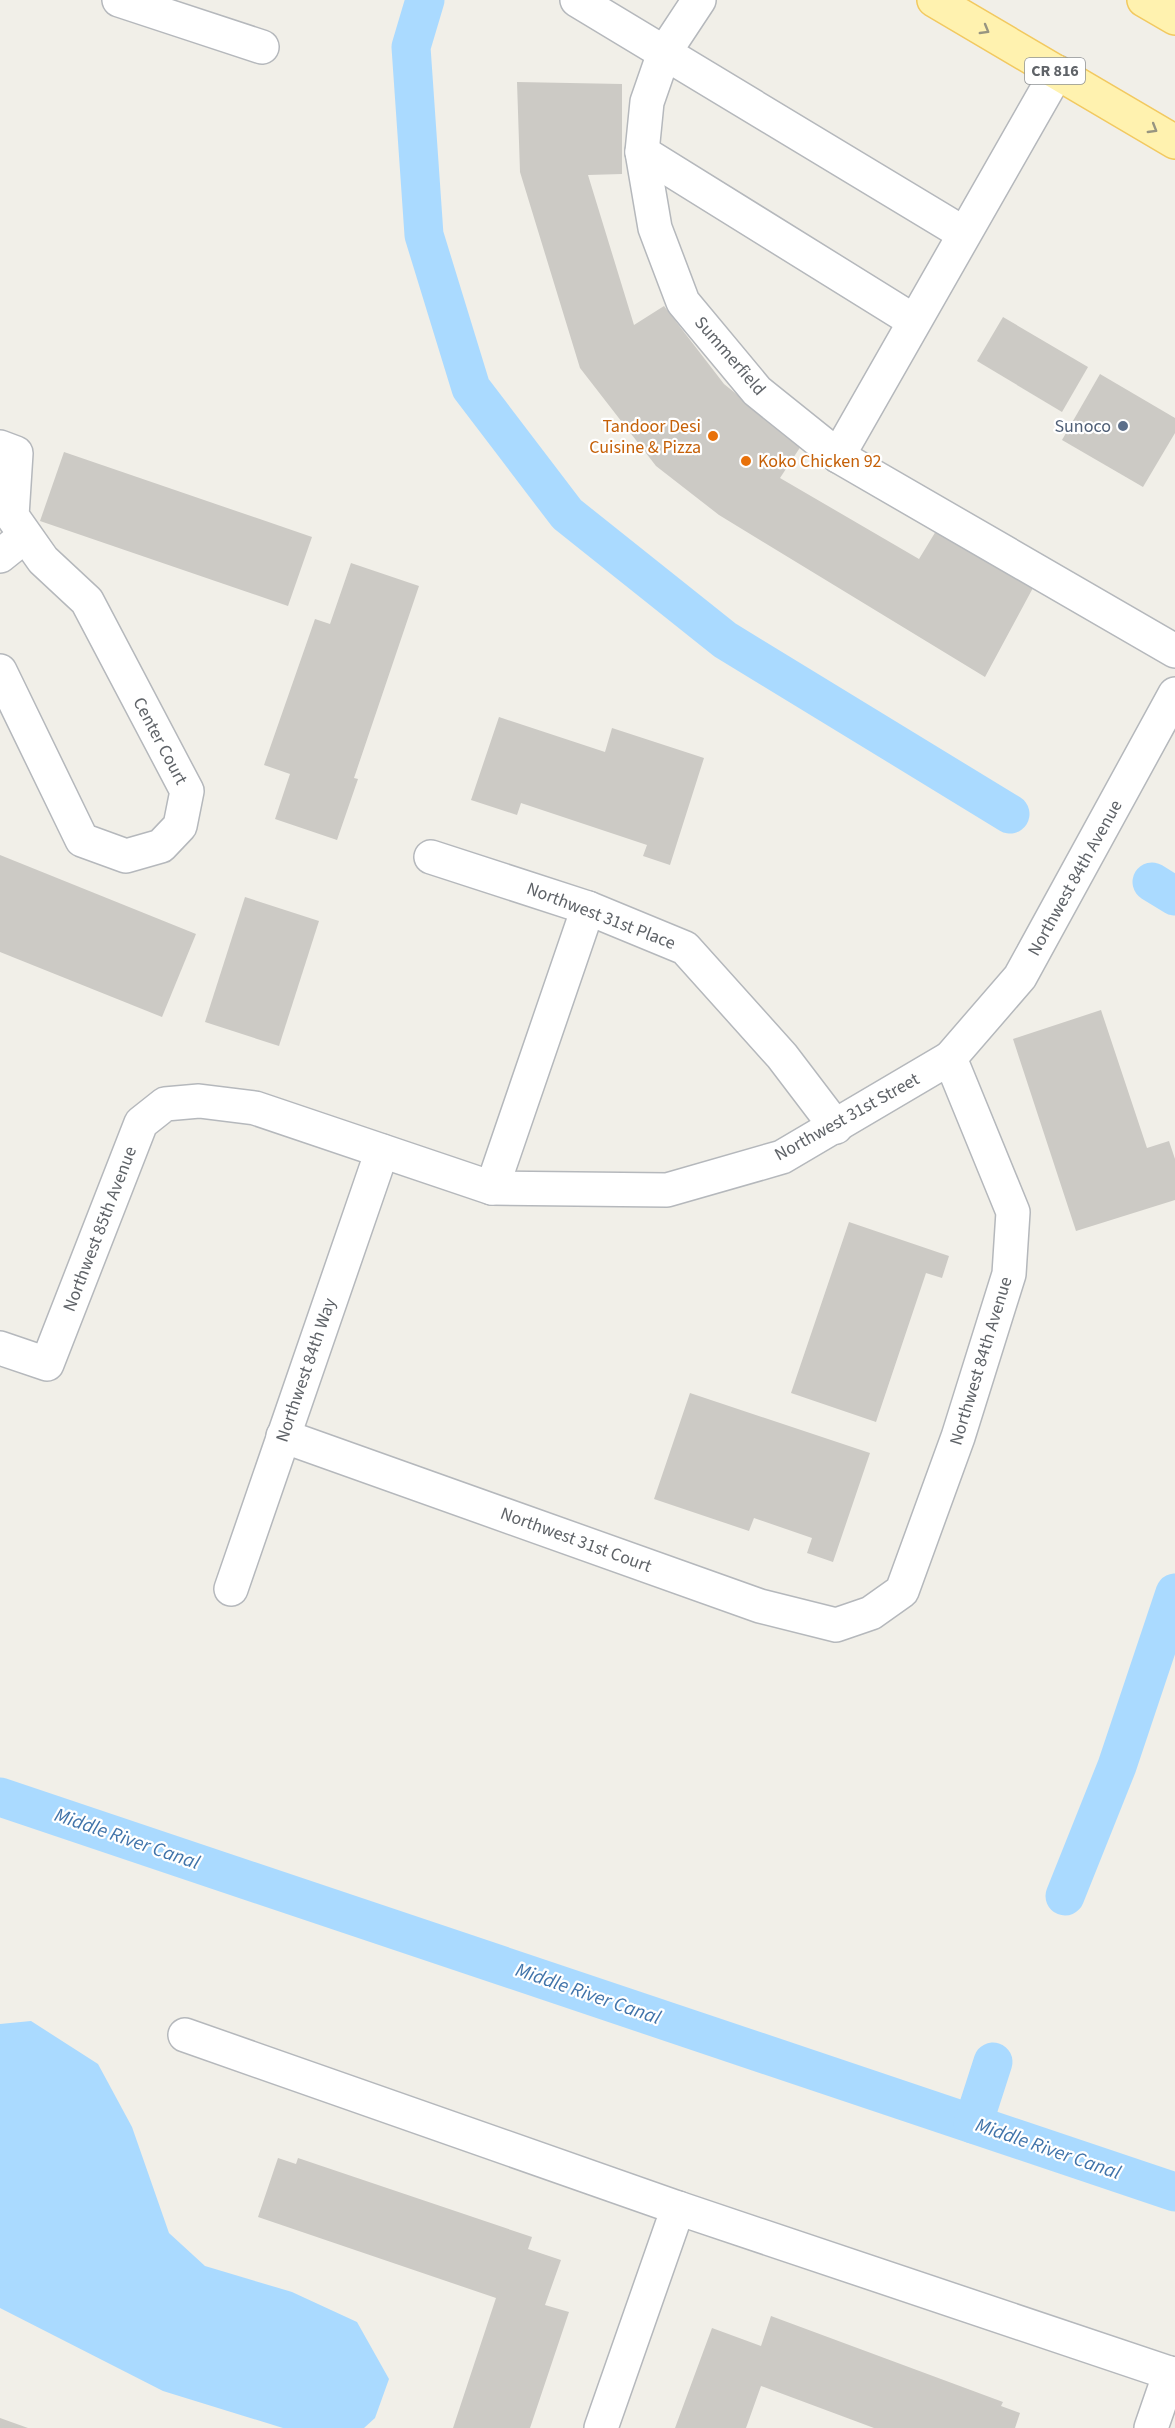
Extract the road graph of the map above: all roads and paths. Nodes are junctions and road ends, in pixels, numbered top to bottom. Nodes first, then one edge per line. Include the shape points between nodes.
1 (119, 0) edge
2 (577, 0) edge
3 (699, 0) edge
4 (934, 0) edge
5 (262, 47) dead end
6 (664, 53) junction
7 (1057, 72) junction
8 (1175, 142) edge
9 (642, 152) junction
10 (963, 232) junction
11 (914, 321) junction
12 (0, 447) edge
13 (838, 456) junction
14 (25, 536) junction
15 (0, 556) edge
16 (1175, 651) edge
17 (0, 671) edge
18 (1175, 694) edge
19 (431, 857) dead end
20 (588, 908) junction
21 (950, 1058) junction
22 (836, 1127) junction
23 (382, 1151) junction
24 (492, 1188) junction
25 (0, 1348) edge
26 (283, 1436) junction
27 (231, 1589) dead end
28 (872, 1614) joint
29 (185, 2035) dead end
30 (678, 2208) junction
31 (1173, 2374) edge
32 (601, 2428) edge
33 (1151, 2428) edge

1 - 5 street
2 - 6 street
3 - 6 street, Summerfield
4 -> 7 main road, CR 816
6 - 9 street, Summerfield via 647,102
6 - 10 street
7 -> 8 main road, CR 816
7 - 10 street
9 - 11 street
9 - 13 street, Summerfield via 655,228 683,302 757,391
10 - 11 street
11 - 13 street
12 - 14 street, Center Court via 16,453 12,516
13 - 16 street, Summerfield
14 - 15 street
14 - 17 street, Center Court via 43,561 87,601 187,791 180,826 161,846 126,856 82,840
18 - 21 street, Northwest 84th Avenue via 1020,976
19 - 20 street, Northwest 31st Place
20 - 22 street, Northwest 31st Place via 685,948 782,1056
20 - 24 street
21 - 22 street, Northwest 31st Street
21 - 28 street, Northwest 84th Avenue via 1013,1212 1009,1274 958,1437 902,1591
22 - 24 street, Northwest 31st Street via 782,1157 667,1190
23 - 24 street
23 - 25 street, Northwest 85th Avenue via 255,1108 199,1101 165,1104 141,1123 47,1364
23 - 26 street, Northwest 84th Way
26 - 27 street, Northwest 84th Way
26 - 28 street, Northwest 31st Court via 760,1606 836,1625
29 - 30 street
30 - 31 street
30 - 32 street
31 - 33 street

